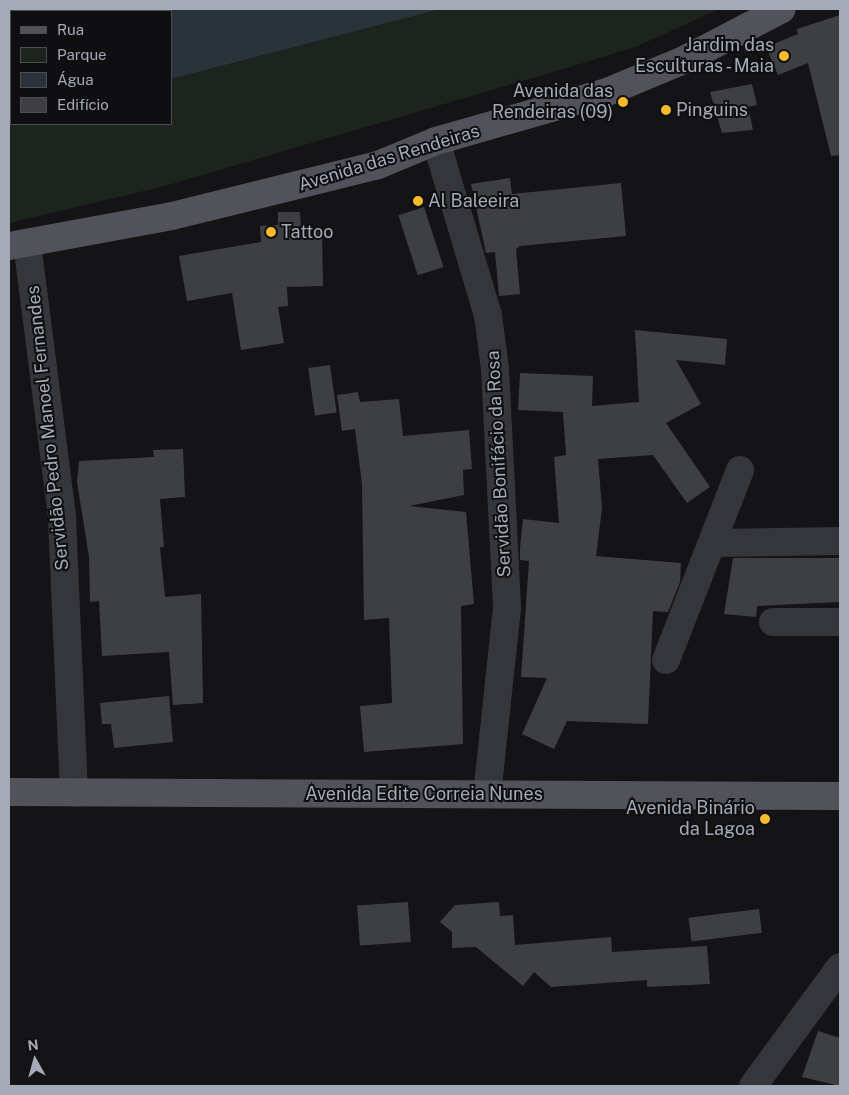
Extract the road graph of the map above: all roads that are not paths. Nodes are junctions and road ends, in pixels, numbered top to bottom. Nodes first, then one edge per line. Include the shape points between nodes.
1 (782, 9) edge
2 (436, 141) junction
3 (18, 245) edge
4 (740, 470) dead end
5 (840, 541) edge
6 (715, 543) junction
7 (774, 622) dead end
8 (840, 622) edge
9 (666, 660) dead end
10 (9, 792) edge
11 (74, 793) junction
12 (487, 794) junction
13 (840, 796) edge
14 (836, 981) edge
15 (753, 1086) edge

1 - 2 main road, Avenida das Rendeiras via 684,60 607,92
2 - 3 main road, Avenida das Rendeiras via 378,165 311,184
2 - 12 street, Servidão Bonifácio da Rosa via 488,315 495,368 506,608
3 - 11 street, Servidão Pedro Manoel Fernandes via 62,518
4 - 6 street
5 - 6 street
6 - 9 street
7 - 8 street
10 - 11 main road, Avenida Edite Correia Nunes
11 - 12 main road, Avenida Edite Correia Nunes
12 - 13 main road, Avenida Edite Correia Nunes
14 - 15 street

